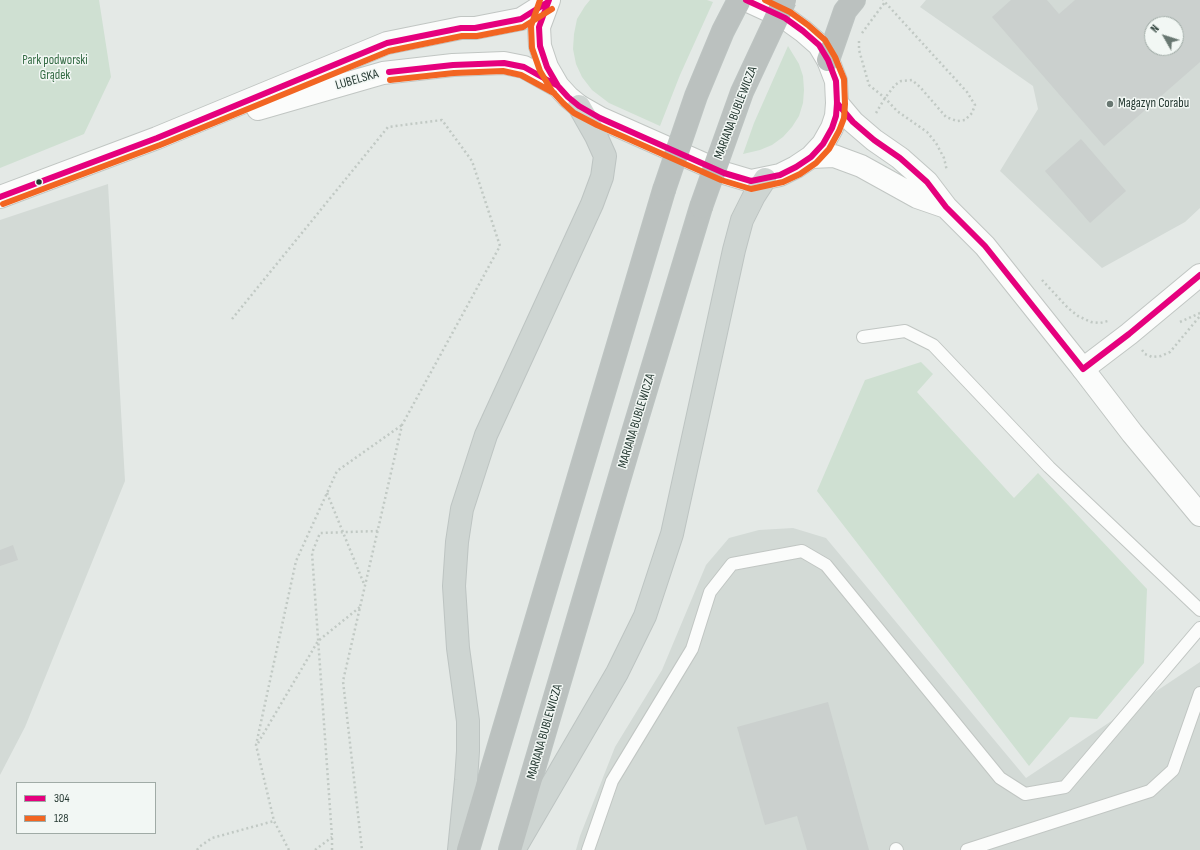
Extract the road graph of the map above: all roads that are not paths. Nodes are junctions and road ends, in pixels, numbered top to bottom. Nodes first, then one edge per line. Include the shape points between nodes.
1 (739, 0) edge
2 (746, 0) edge
3 (785, 0) edge
4 (854, 0) edge
5 (548, 1) edge
6 (828, 60) junction
7 (558, 86) junction
8 (837, 103) junction
9 (579, 106) junction
10 (157, 138) junction
11 (811, 157) junction
12 (765, 179) junction
13 (0, 196) edge
14 (946, 207) junction
15 (1200, 275) edge
16 (862, 337) dead end
17 (1083, 369) junction
18 (1200, 515) edge
19 (1200, 610) edge
20 (1200, 628) edge
21 (1200, 693) edge
22 (459, 850) edge
23 (468, 850) edge
24 (510, 850) edge
25 (514, 850) edge
26 (588, 850) edge
27 (967, 850) edge

1 - 23 highway, bridge via 696,96 664,190
2 - 6 street via 785,18 803,31 819,45
3 - 24 highway, MARIANA BUBLEWICZA, bridge via 742,92 701,207
4 - 6 highway via 845,11
5 - 7 street via 539,27 540,46 547,67
5 - 10 street, LUBELSKA via 521,19 387,43
6 - 8 street via 836,81
7 - 9 street
7 - 10 street, LUBELSKA via 524,67 504,63 453,65 383,73
8 - 11 street via 832,128 823,144
8 - 14 street via 853,122 927,182
9 - 12 street via 600,118 724,173 751,181
9 - 22 main road via 605,156 602,177 486,435 462,509 454,586 458,648 468,721 468,751
10 - 13 street, LUBELSKA
11 - 12 street via 780,175
11 - 14 street via 834,156 854,163 917,197
12 - 25 main road via 742,220 672,534 645,616 617,673
14 - 17 street via 985,246
15 - 17 street via 1134,340
16 - 19 lane via 905,331 933,346 1049,467
17 - 18 street
20 - 26 lane via 1065,787 1025,794 1000,778 826,565 802,551 732,564 710,592 692,649 612,781
21 - 27 lane via 1173,770 1150,791

